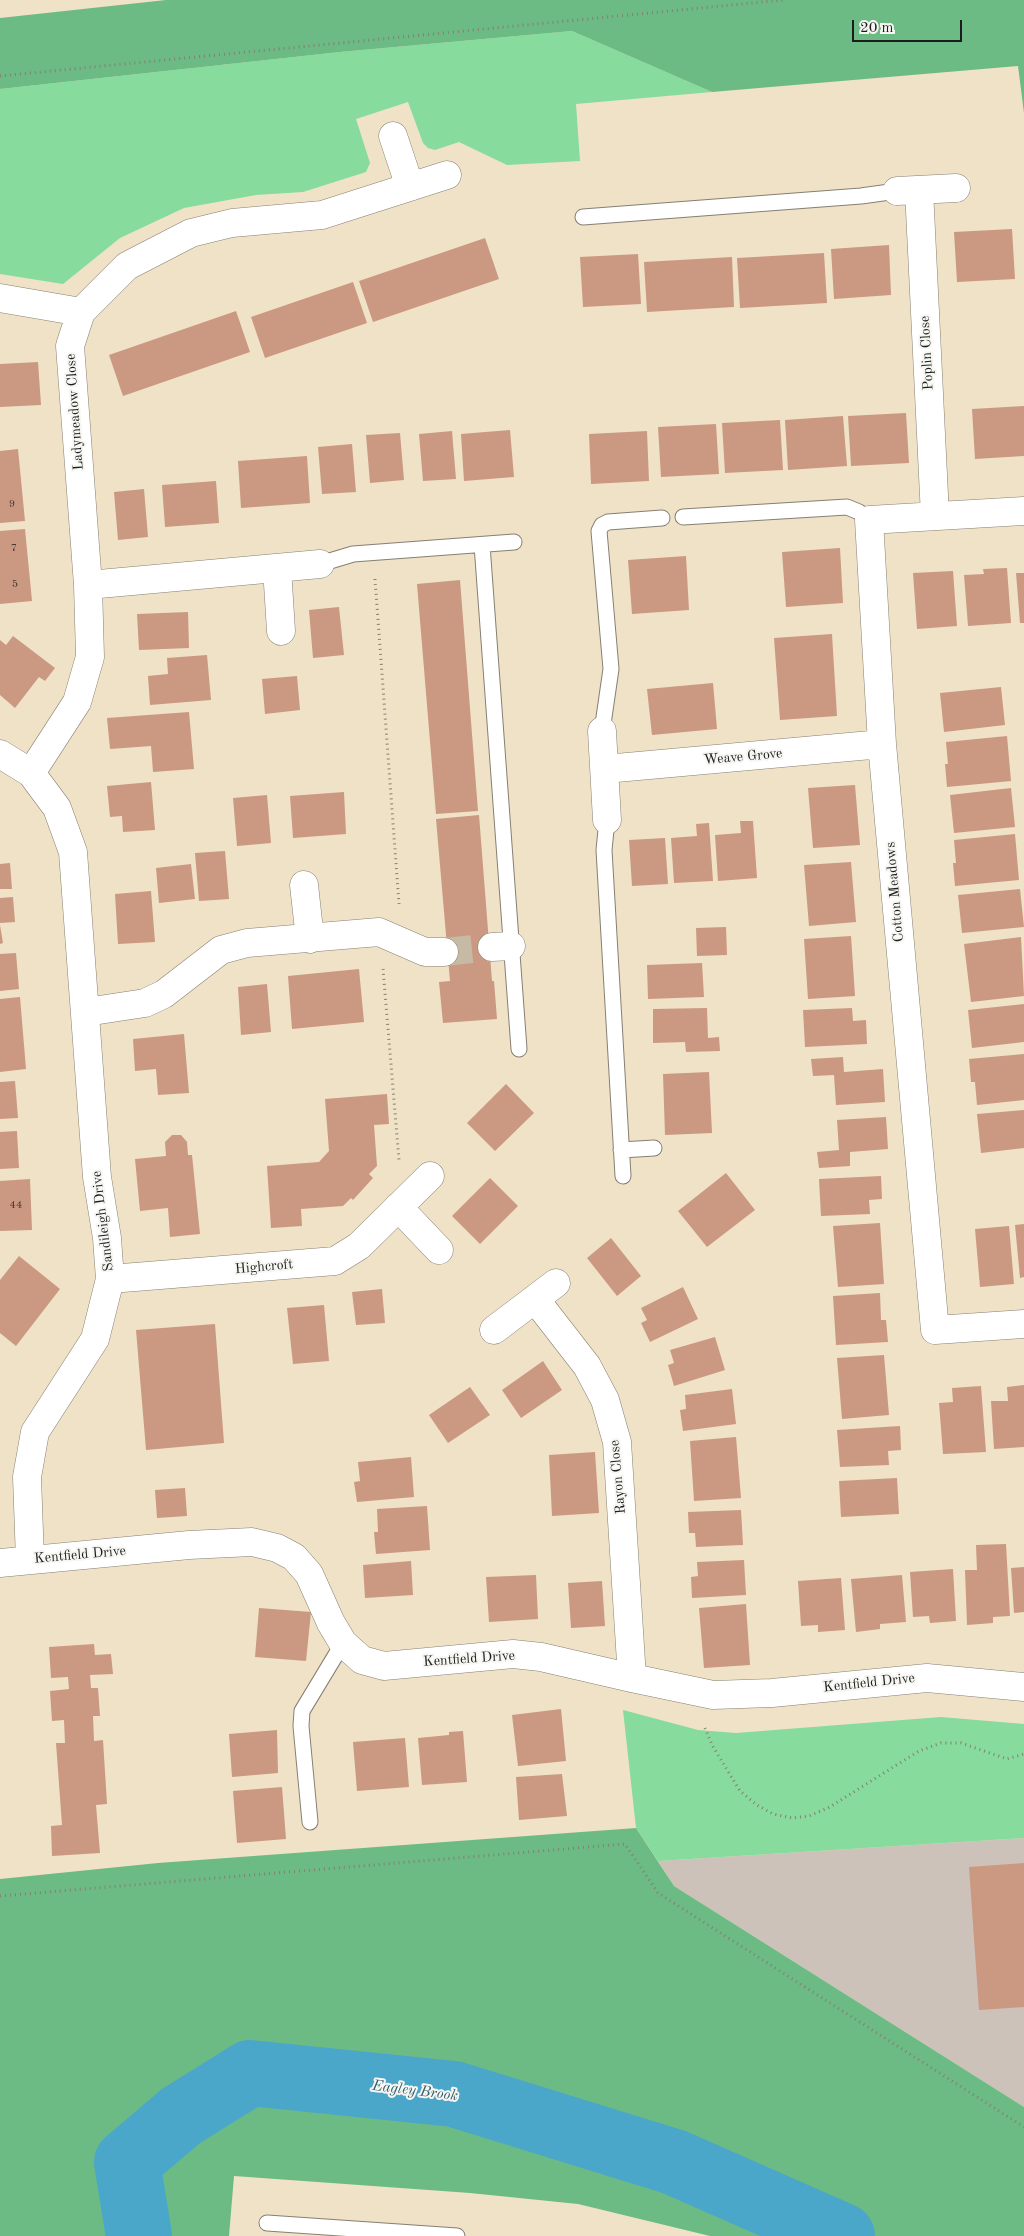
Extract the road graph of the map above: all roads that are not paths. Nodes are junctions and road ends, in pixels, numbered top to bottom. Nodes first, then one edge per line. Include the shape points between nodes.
1 (393, 136) dead end
2 (447, 175) dead end
3 (410, 187) junction
4 (956, 188) dead end
5 (908, 190) junction
6 (583, 218) dead end
7 (0, 298) edge
8 (81, 312) junction
9 (1024, 511) edge
10 (935, 516) junction
11 (683, 517) dead end
12 (662, 518) dead end
13 (869, 520) junction
14 (514, 542) dead end
15 (482, 545) junction
16 (320, 564) joint
17 (277, 568) junction
18 (88, 585) junction
19 (281, 631) dead end
20 (602, 731) joint
21 (882, 744) junction
22 (0, 754) edge
23 (604, 769) junction
24 (31, 773) junction
25 (607, 820) joint
26 (304, 885) dead end
27 (310, 939) junction
28 (444, 952) tunnel mouth
29 (86, 1012) junction
30 (519, 1049) dead end
31 (654, 1148) dead end
32 (621, 1150) junction
33 (430, 1176) dead end
34 (622, 1176) dead end
35 (400, 1205) junction
36 (439, 1250) dead end
37 (110, 1279) junction
38 (556, 1282) dead end
39 (535, 1299) junction
40 (1024, 1324) edge
41 (494, 1330) dead end
42 (30, 1560) junction
43 (0, 1563) edge
44 (343, 1643) junction
45 (632, 1678) junction
46 (1024, 1687) edge
47 (310, 1822) dead end
48 (267, 2223) dead end
49 (361, 2233) edge
50 (457, 2236) edge

1 - 3 street
2 - 3 street, Ladymeadow Close
3 - 8 street, Ladymeadow Close via 322,216 232,223 191,233 127,266
4 - 5 street
5 - 6 lane
5 - 10 street, Poplin Close
7 - 8 street
8 - 18 street, Ladymeadow Close via 70,346
9 - 10 street
10 - 13 street
11 - 13 lane via 847,507
12 - 20 lane via 608,522 599,531 612,669
13 - 21 street, Cotton Meadows
14 - 15 lane
15 - 16 lane via 352,554
15 - 30 lane via 502,946
16 - 17 street
17 - 18 street
17 - 19 street
18 - 24 street, Ladymeadow Close via 90,657 76,702
20 - 23 street
21 - 23 street, Weave Grove
21 - 40 street, Cotton Meadows via 935,1330
22 - 24 street, Sandileigh Drive
23 - 25 street
24 - 29 street, Sandileigh Drive via 57,808 73,852
25 - 32 lane via 604,850
26 - 27 street
27 - 28 street via 391,937 425,952
27 - 29 street via 247,943 221,950 164,994 144,1003
29 - 37 street, Sandileigh Drive via 97,1177
31 - 32 lane
32 - 34 lane
33 - 35 street, Highcroft
35 - 36 street
35 - 37 street, Highcroft via 359,1246 335,1261
37 - 42 street, Sandileigh Drive via 95,1339 35,1432 26,1477
38 - 39 street
39 - 41 street
39 - 45 street, Rayon Close via 586,1366 605,1400 616,1442
42 - 43 street, Kentfield Drive
42 - 44 street, Kentfield Drive via 243,1542 277,1548 294,1558 309,1574
44 - 45 street, Kentfield Drive via 362,1660 384,1666 513,1654 541,1656
44 - 47 lane via 302,1711
45 - 46 street, Kentfield Drive via 713,1695 772,1693 927,1678
48 - 49 lane
49 - 50 lane

